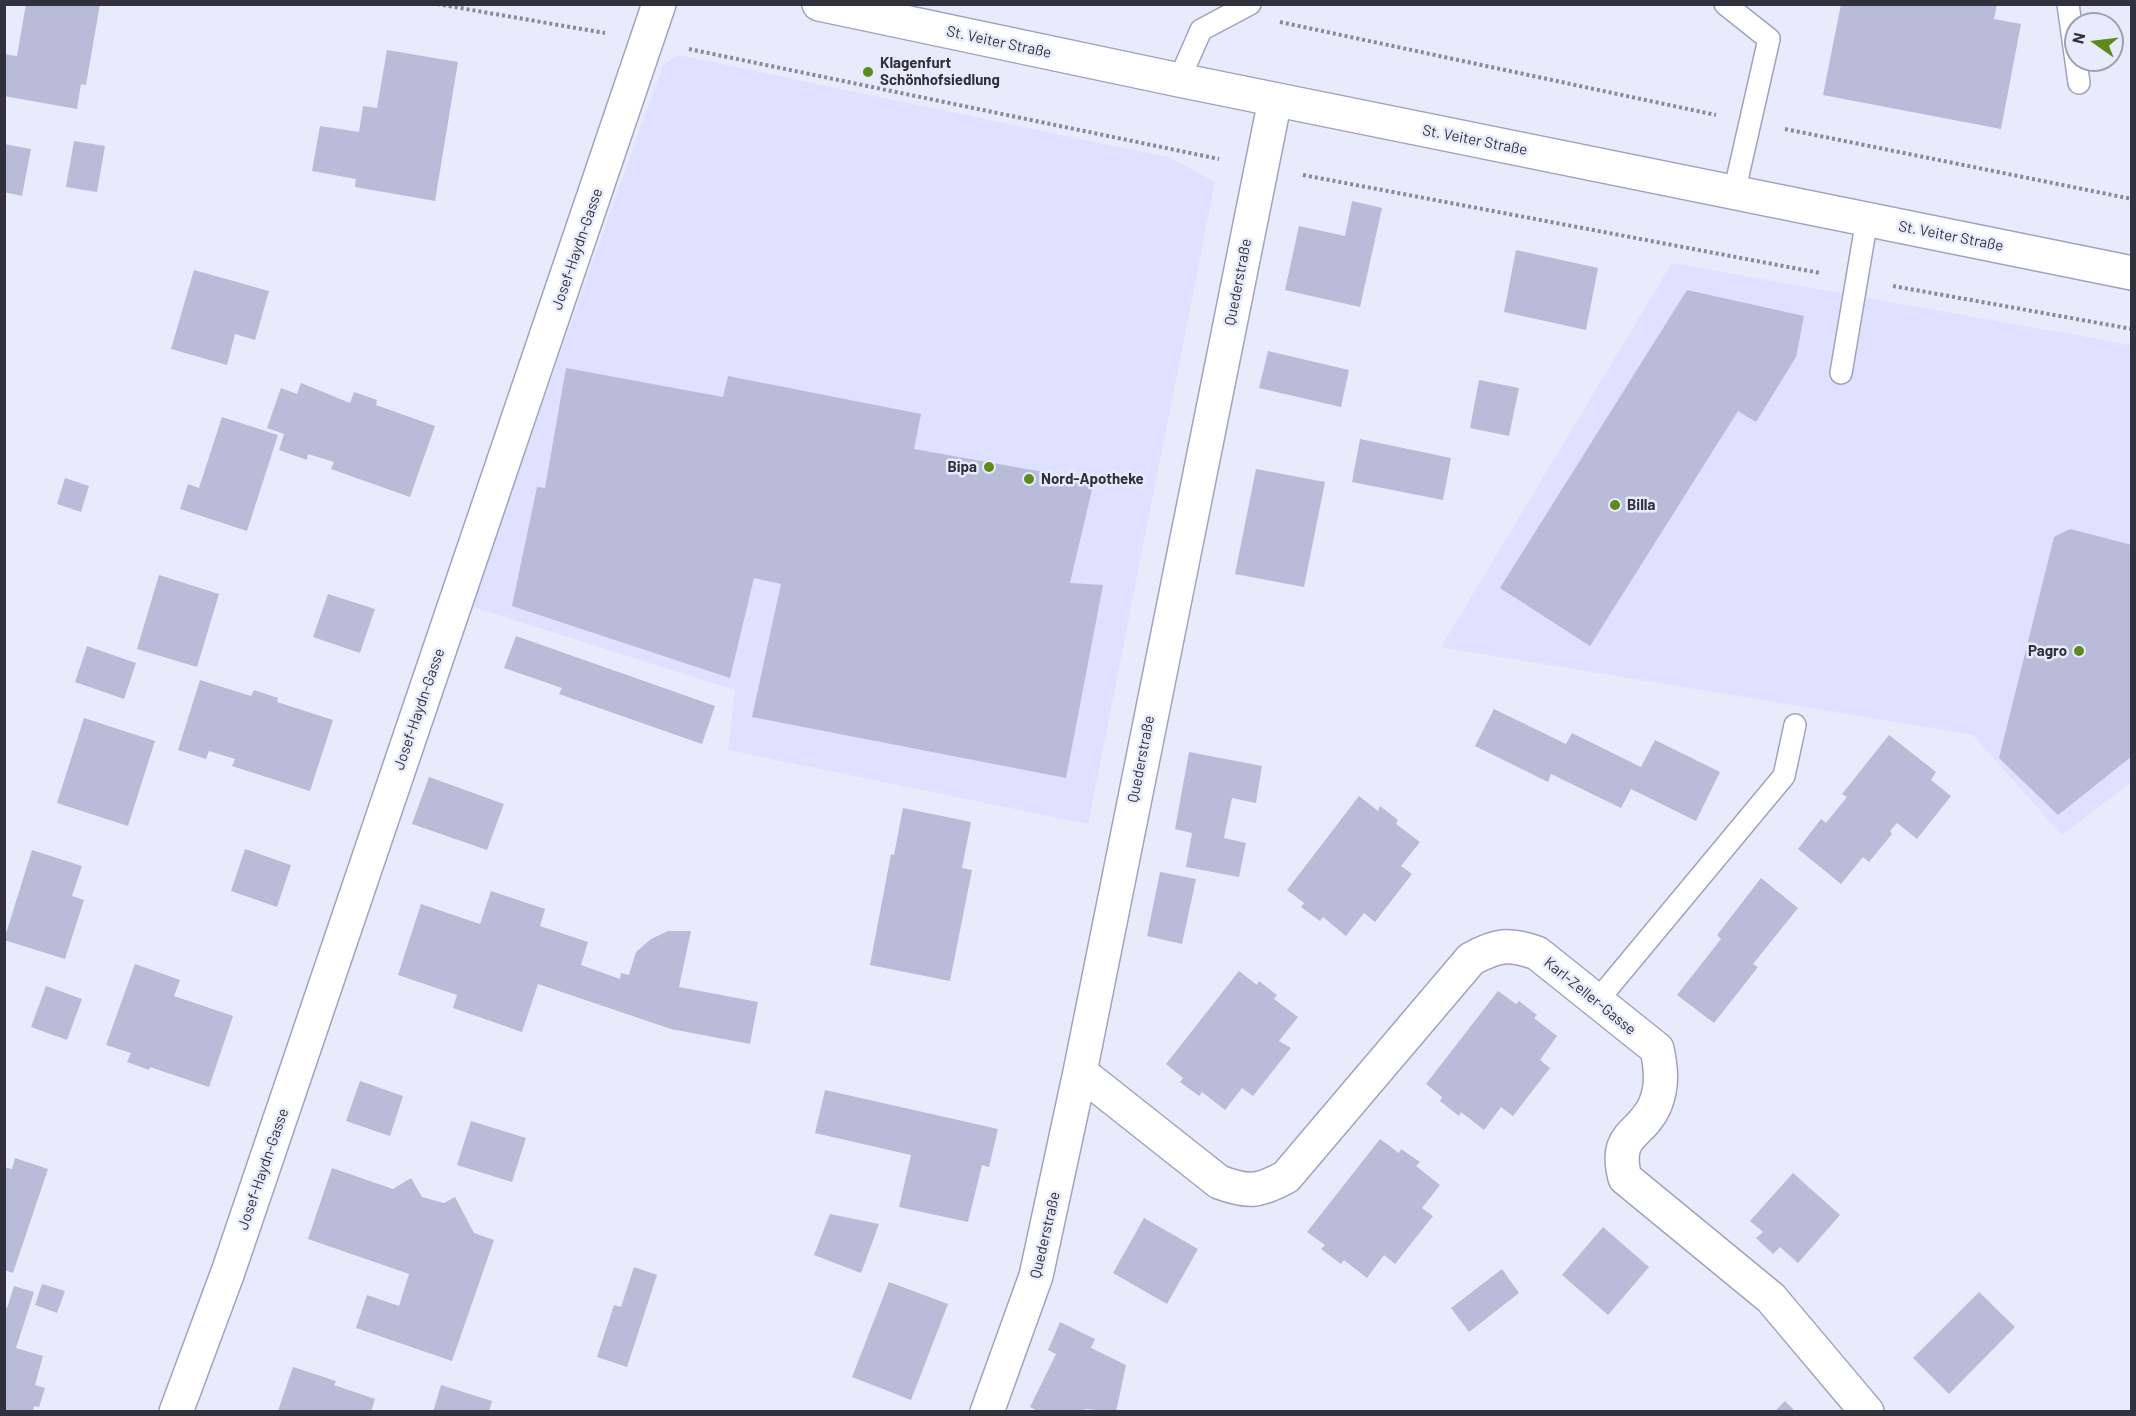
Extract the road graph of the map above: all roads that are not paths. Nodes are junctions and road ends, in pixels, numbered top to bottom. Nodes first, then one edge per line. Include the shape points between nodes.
1 (659, 4) edge
2 (819, 4) edge
3 (1725, 4) edge
4 (2067, 4) edge
5 (1242, 8) edge
6 (1179, 80) junction
7 (2079, 83) dead end
8 (1275, 100) junction
9 (1734, 193) junction
10 (1868, 219) junction
11 (2132, 273) edge
12 (1841, 373) dead end
13 (1795, 725) dead end
14 (1597, 1001) junction
15 (1080, 1072) junction
16 (176, 1412) edge
17 (987, 1412) edge
18 (1867, 1412) edge

1 - 16 street, Josef-Haydn-Gasse via 232,1261
2 - 6 street, St. Veiter Straße
3 - 9 lane via 1769,39
4 - 7 lane
5 - 6 lane via 1201,30
6 - 8 street, St. Veiter Straße
8 - 9 street, St. Veiter Straße
8 - 15 street, Quederstraße
9 - 10 street, St. Veiter Straße
10 - 11 street, St. Veiter Straße
10 - 12 lane
13 - 14 lane via 1784,776
14 - 15 street, Karl-Zeller-Gasse via 1537,953 1517,946 1494,947 1471,959 1286,1177 1262,1190 1240,1190 1219,1182
14 - 18 street, Karl-Zeller-Gasse via 1657,1049 1662,1076 1655,1106 1624,1143 1625,1178 1772,1298
15 - 17 street, Quederstraße via 1036,1276

